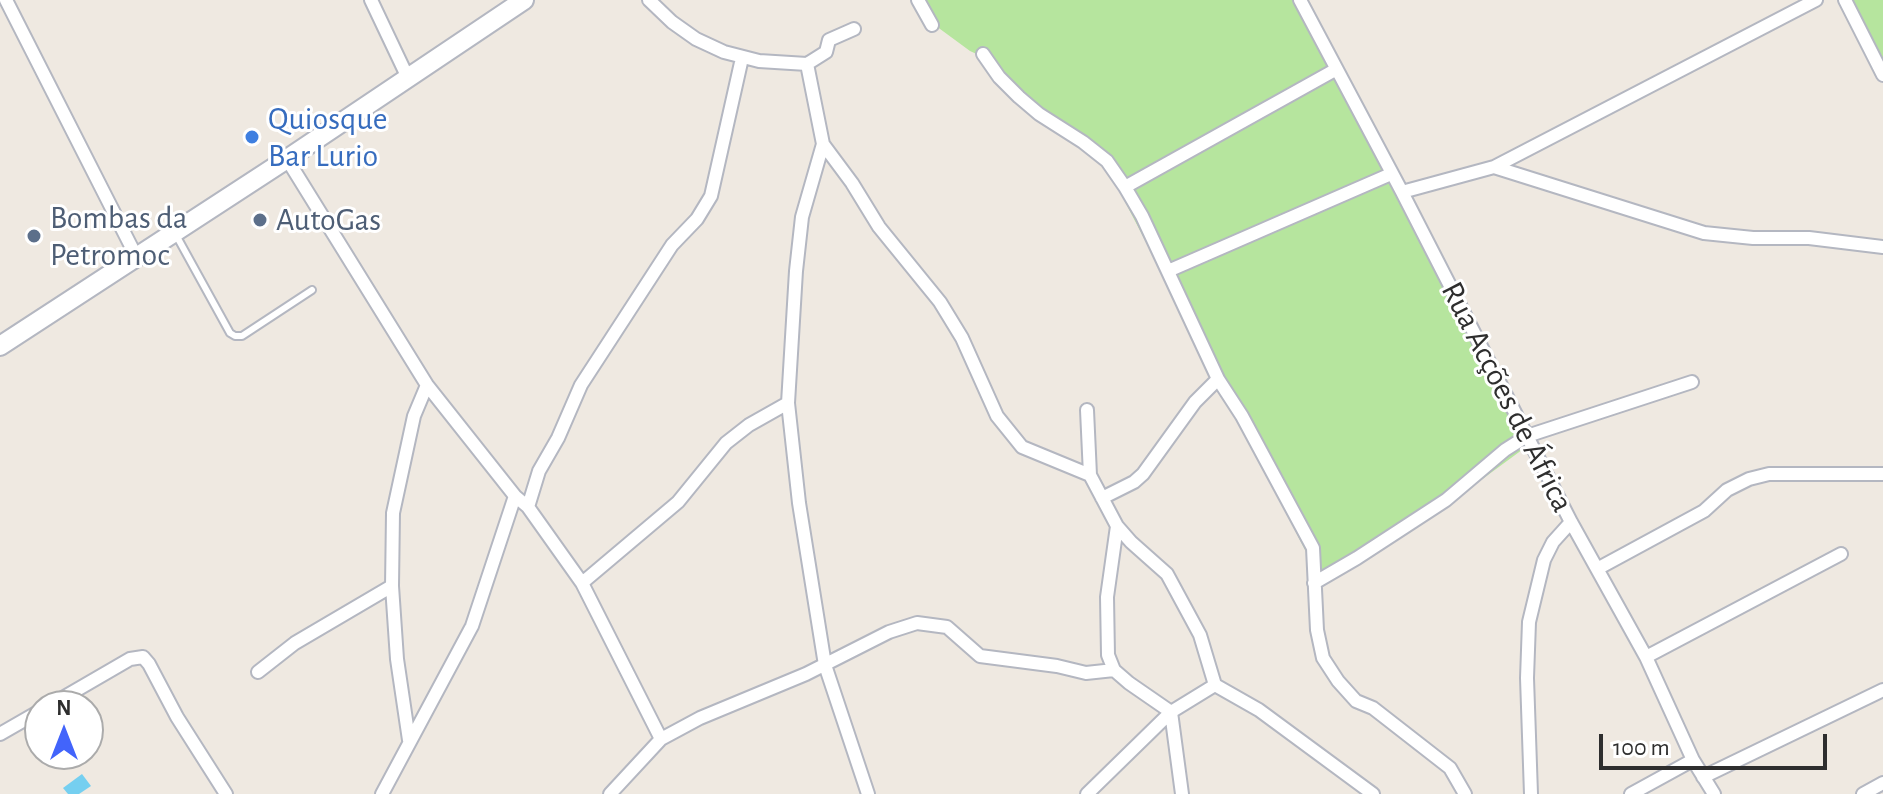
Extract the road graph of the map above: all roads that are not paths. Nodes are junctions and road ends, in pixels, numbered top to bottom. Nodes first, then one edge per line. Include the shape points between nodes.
1 (6, 0) edge
2 (371, 0) edge
3 (524, 0) edge
4 (649, 0) edge
5 (918, 0) edge
6 (1300, 0) edge
7 (1816, 0) edge
8 (1845, 0) edge
9 (932, 25) dead end
10 (854, 29) dead end
11 (983, 54) dead end
12 (742, 58) junction
13 (807, 64) junction
14 (1335, 70) junction
15 (1882, 70) edge
16 (408, 78) junction
17 (823, 144) junction
18 (287, 159) junction
19 (1494, 167) junction
20 (1391, 174) junction
21 (1125, 187) junction
22 (1402, 192) junction
23 (174, 231) junction
24 (1883, 247) edge
25 (136, 256) junction
26 (1168, 271) junction
27 (312, 290) dead end
28 (0, 346) edge
29 (1218, 379) junction
30 (1692, 382) dead end
31 (427, 385) junction
32 (788, 403) junction
33 (1087, 410) dead end
34 (1527, 436) junction
35 (1883, 474) edge
36 (1090, 475) junction
37 (515, 496) junction
38 (1102, 498) junction
39 (528, 507) junction
40 (1571, 522) junction
41 (1117, 526) junction
42 (1841, 554) dead end
43 (1597, 569) junction
44 (582, 583) junction
45 (1314, 583) junction
46 (392, 586) junction
47 (1646, 657) junction
48 (825, 665) junction
49 (1114, 670) junction
50 (258, 672) dead end
51 (1215, 685) junction
52 (77, 690) edge
53 (1883, 690) edge
54 (1171, 712) junction
55 (24, 720) edge
56 (0, 734) edge
57 (661, 739) junction
58 (409, 740) junction
59 (1693, 760) junction
60 (1703, 777) junction
61 (1883, 783) edge
62 (226, 794) edge
63 (382, 794) edge
64 (610, 794) edge
65 (868, 794) edge
66 (1087, 794) edge
67 (1182, 794) edge
68 (1373, 794) edge
69 (1465, 794) edge
70 (1531, 794) edge
71 (1631, 794) edge
72 (1714, 794) edge
73 (1863, 794) edge

1 - 25 street
2 - 16 street
3 - 16 main road
4 - 12 street via 696,39
5 - 9 street
6 - 14 street, Rua Acções de África
7 - 19 street
8 - 15 street
10 - 13 street via 829,40 826,52
11 - 21 street via 1019,97 1107,161
12 - 13 street
12 - 39 street via 711,196 672,245 581,385 539,471
13 - 17 street
14 - 20 street, Rua Acções de África
14 - 21 street
16 - 18 main road
17 - 32 street via 802,217
17 - 36 street via 879,227 940,302 1012,437 1022,447
18 - 23 main road
18 - 31 street
19 - 22 street
19 - 24 street via 1704,233
20 - 22 street, Rua Acções de África
20 - 26 street
21 - 26 street
22 - 34 street, Rua Acções de África
23 - 25 main road
23 - 27 lane via 235,336
25 - 28 main road
26 - 29 street
29 - 38 street via 1143,474
29 - 45 street via 1308,538 1316,565
30 - 34 street
31 - 37 street
31 - 46 street via 414,416 393,513
32 - 44 street via 726,443 678,502
32 - 48 street
33 - 36 street
34 - 40 street, Rua Acções de África
34 - 45 street via 1446,500
35 - 43 street via 1769,474 1749,479 1704,511
36 - 38 street
37 - 39 street
37 - 58 street via 472,626
38 - 41 street
39 - 44 street
40 - 43 street, Rua Acções de África
40 - 70 street via 1544,560 1529,622
41 - 49 street via 1107,597 1108,655
41 - 51 street via 1167,574 1200,635
42 - 47 street
43 - 47 street, Rua Acções de África
44 - 57 street
45 - 69 street via 1323,658 1338,681 1356,701 1373,708 1450,768
46 - 50 street via 295,643
46 - 58 street
47 - 59 street, Rua Acções de África
48 - 49 street via 917,623 947,627 980,656 1086,673
48 - 57 street
48 - 65 street
49 - 54 street
51 - 54 street
51 - 68 street via 1259,710
52 - 62 street via 143,657
53 - 60 street
54 - 66 street
54 - 67 street
55 - 56 street
57 - 64 street
58 - 63 street
59 - 60 street, Rua Acções de África
59 - 71 street
60 - 72 street, Rua Acções de África
61 - 73 street

